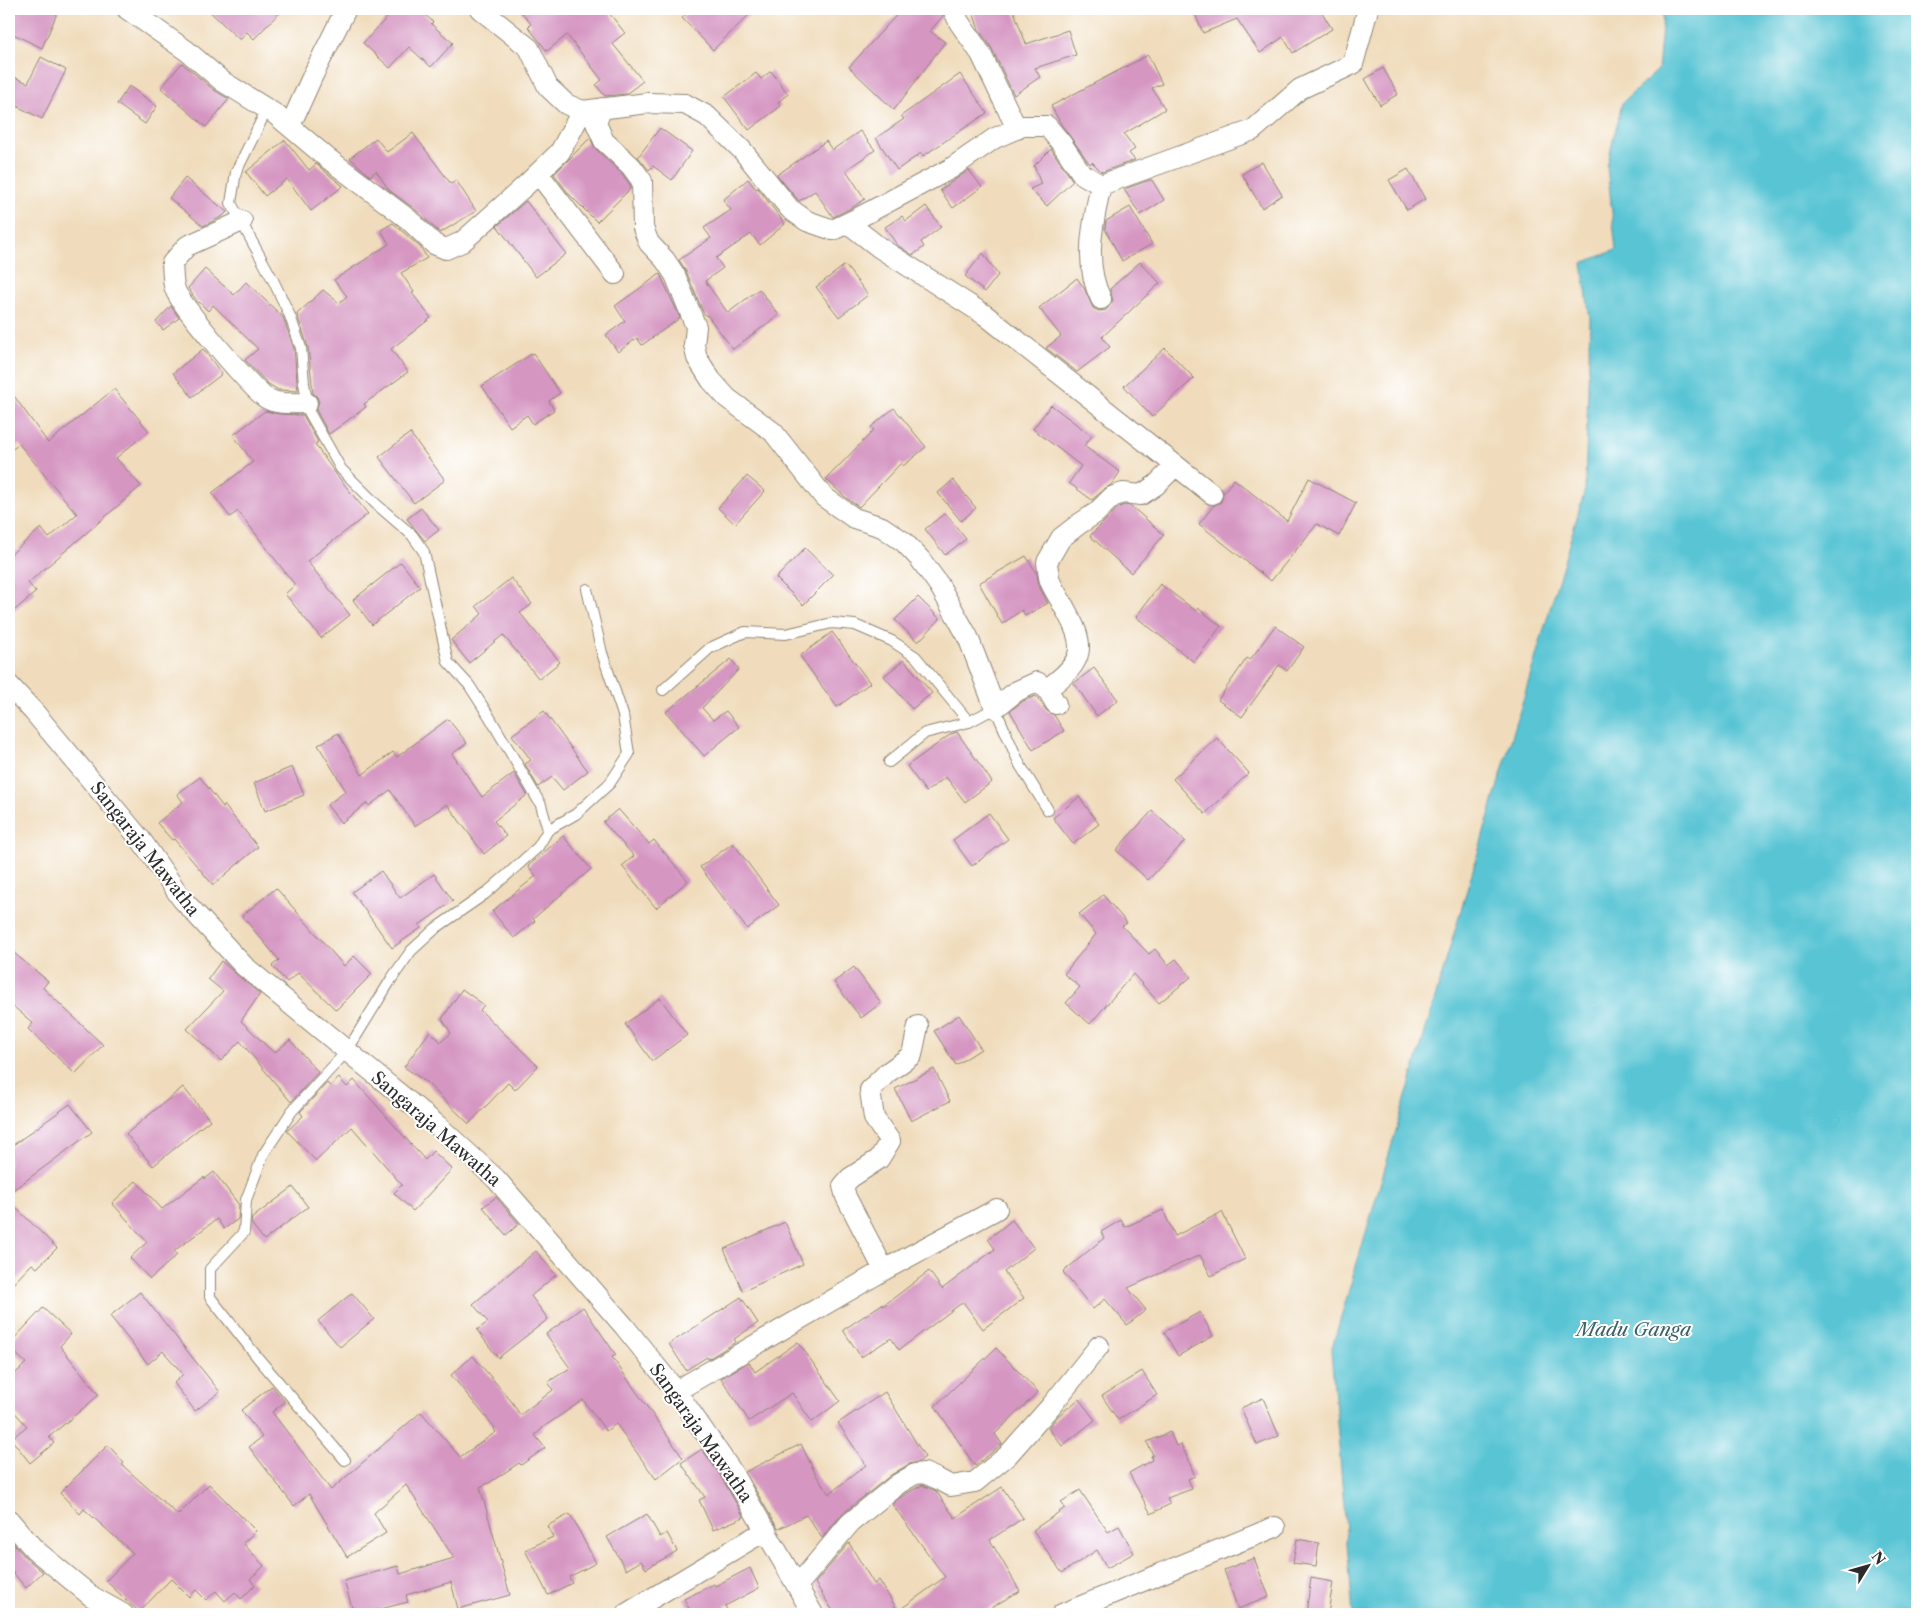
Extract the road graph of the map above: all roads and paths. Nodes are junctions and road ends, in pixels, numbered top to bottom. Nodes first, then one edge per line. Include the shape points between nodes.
1 (127, 9) edge
2 (346, 9) edge
3 (480, 9) edge
4 (953, 9) edge
5 (1368, 9) edge
6 (602, 108) junction
7 (267, 109) junction
8 (582, 111) junction
9 (290, 126) junction
10 (1017, 129) junction
11 (538, 173) junction
12 (1101, 185) junction
13 (242, 221) junction
14 (848, 223) junction
15 (616, 274) dead end
16 (1101, 299) dead end
17 (307, 403) junction
18 (1175, 466) junction
19 (1212, 494) dead end
20 (587, 589) dead end
21 (9, 685) edge
22 (663, 690) dead end
23 (995, 708) junction
24 (969, 722) junction
25 (889, 762) dead end
26 (1048, 810) dead end
27 (548, 830) junction
28 (918, 1026) dead end
29 (347, 1051) junction
30 (997, 1209) dead end
31 (884, 1270) junction
32 (1099, 1346) dead end
33 (676, 1392) junction
34 (345, 1460) dead end
35 (9, 1520) edge
36 (1275, 1527) dead end
37 (766, 1530) junction
38 (796, 1586) junction
39 (123, 1614) edge
40 (626, 1614) edge
41 (813, 1614) edge
42 (1062, 1614) edge

1 - 7 street via 187,51 222,81
2 - 9 street
3 - 8 street via 529,48 548,87 566,104
4 - 10 street via 981,54
5 - 12 street via 1353,64 1300,90 1253,130
6 - 8 street
6 - 14 street via 648,103 685,104 707,116 742,150 790,209 807,221 833,230
6 - 23 street via 596,123 604,140 642,181 643,228 650,243 675,275 696,327 694,345 697,358 711,380 727,398 773,432 824,497 854,518 897,537 920,559 939,585 968,637
7 - 9 street
7 - 13 lane via 236,172 231,203
8 - 11 street via 560,152
9 - 11 street via 408,218 434,244 446,248 462,242
10 - 12 street via 1047,126 1082,174
10 - 14 street via 995,138 950,169
11 - 15 street
12 - 16 street via 1090,255 1091,272
13 - 17 lane via 290,316 301,348
13 - 17 street via 187,246 172,263 175,291 204,330 265,397 277,403
14 - 18 street via 880,248 985,315
17 - 27 lane via 341,469 412,535 424,552 448,662 469,685 489,716 541,805
18 - 19 street
18 - 23 street via 1142,495 1123,493 1112,497 1061,538 1047,562 1050,581 1079,640 1078,658 1051,697 1037,682 1017,691
20 - 27 lane via 602,653 624,715 629,754 610,783 576,814
21 - 29 street, Sangaraja Mawatha via 141,840 182,899 244,966
22 - 24 lane via 710,648 745,632 786,634 832,623 855,625 892,641 916,657
23 - 24 lane
23 - 26 lane via 1020,765
24 - 25 lane via 925,733
27 - 29 lane via 538,847 508,874 410,951
28 - 31 street via 912,1055 870,1090 874,1118 890,1141 879,1159 843,1186
29 - 33 street, Sangaraja Mawatha via 437,1125 496,1179 624,1326
29 - 34 lane via 292,1112 263,1155 246,1200 244,1232 210,1269 210,1297
30 - 31 street
31 - 33 street
32 - 38 street via 1007,1456 975,1482 951,1486 924,1473 898,1484 850,1523
33 - 37 street, Sangaraja Mawatha via 730,1470
35 - 39 street via 41,1555 91,1596
36 - 42 street
37 - 38 street, Sangaraja Mawatha
37 - 40 street
38 - 41 street, Sangaraja Mawatha

